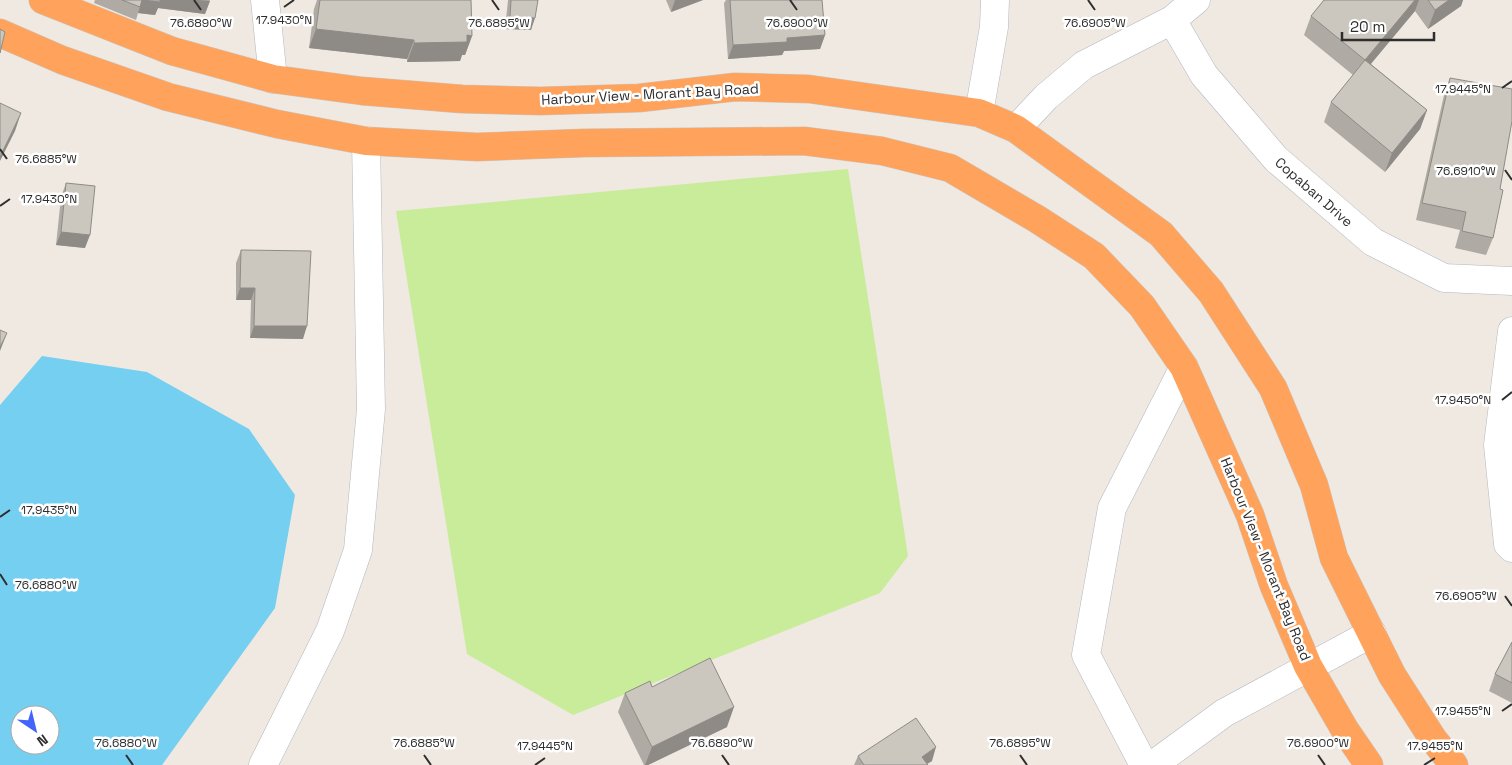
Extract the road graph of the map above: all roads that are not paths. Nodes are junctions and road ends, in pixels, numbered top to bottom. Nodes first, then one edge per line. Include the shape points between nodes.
1 (43, 0) edge
2 (265, 0) edge
3 (995, 0) edge
4 (1196, 0) edge
5 (1172, 20) junction
6 (0, 33) edge
7 (273, 79) junction
8 (979, 113) junction
9 (1016, 129) junction
10 (366, 141) junction
11 (1512, 281) edge
12 (1512, 331) edge
13 (1184, 367) junction
14 (1512, 548) edge
15 (1372, 633) junction
16 (1308, 666) junction
17 (263, 765) edge
18 (1144, 765) edge
19 (1153, 765) edge
20 (1369, 765) edge
21 (1454, 765) edge

1 - 7 highway, Harbour View - Morant Bay Road via 172,51
2 - 7 street
3 - 8 street via 994,27
4 - 5 street
5 - 9 street via 1084,65 1046,97
5 - 11 street, Copaban Drive via 1204,75 1276,160 1373,242 1444,278
6 - 10 highway, Harbour View - Morant Bay Road via 62,60 168,97 277,124
7 - 8 highway, Harbour View - Morant Bay Road via 371,92 540,101 639,98 735,87 809,89
8 - 9 highway, Harbour View - Morant Bay Road
9 - 15 highway, Harbour View - Morant Bay Road via 1161,234 1211,292 1273,388 1314,484 1334,558
10 - 13 highway, Harbour View - Morant Bay Road via 477,147 804,141 882,151 950,168 1094,256 1142,306
10 - 17 street via 371,410 358,550 330,631
12 - 14 street via 1498,445 1508,544
13 - 16 highway, Harbour View - Morant Bay Road via 1250,515 1274,586
13 - 18 street via 1112,508 1086,655
15 - 16 street
15 - 21 highway, Harbour View - Morant Bay Road via 1392,675 1433,739
16 - 19 street via 1224,712
16 - 20 highway, Harbour View - Morant Bay Road

